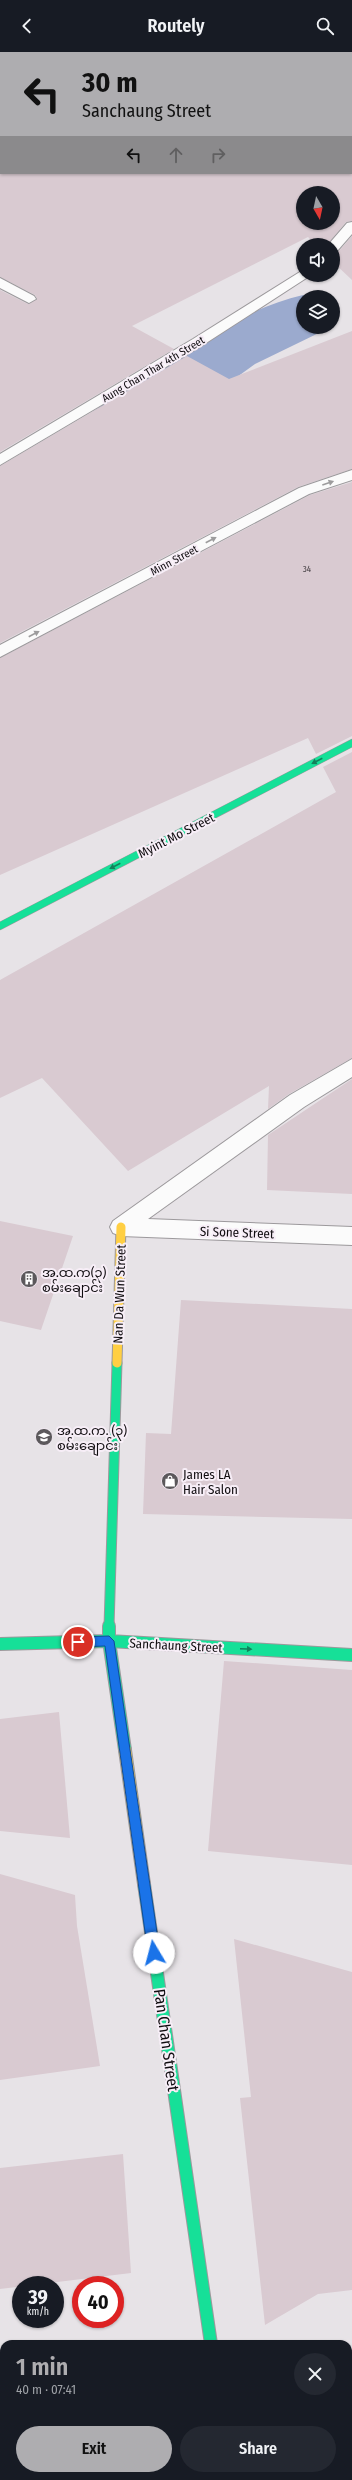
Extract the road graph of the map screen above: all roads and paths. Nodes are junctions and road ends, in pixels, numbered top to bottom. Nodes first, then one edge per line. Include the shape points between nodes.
1 (351, 231) edge
2 (340, 241) edge
3 (296, 279) edge
4 (0, 282) edge
5 (29, 299) dead end
6 (0, 460) edge
7 (352, 475) edge
8 (0, 652) edge
9 (352, 743) edge
10 (0, 926) edge
11 (352, 1067) edge
12 (121, 1227) junction
13 (352, 1236) edge
14 (109, 1641) junction
15 (0, 1644) edge
16 (352, 1655) edge
17 (210, 2340) edge

1 - 2 street
3 - 6 street, Aung Chan Thar 4th Street via 198,342
4 - 5 street
8 -> 7 street, Minn Street via 304,491
9 -> 10 street, Myint Mo Street
11 - 12 street, Nan Da Wun Street via 298,1101
12 - 13 street, Si Sone Street
12 - 14 street, Nan Da Wun Street
14 - 15 street, Sanchaung Street
14 -> 16 street, Sanchaung Street
14 - 17 street, Pan Chan Street

